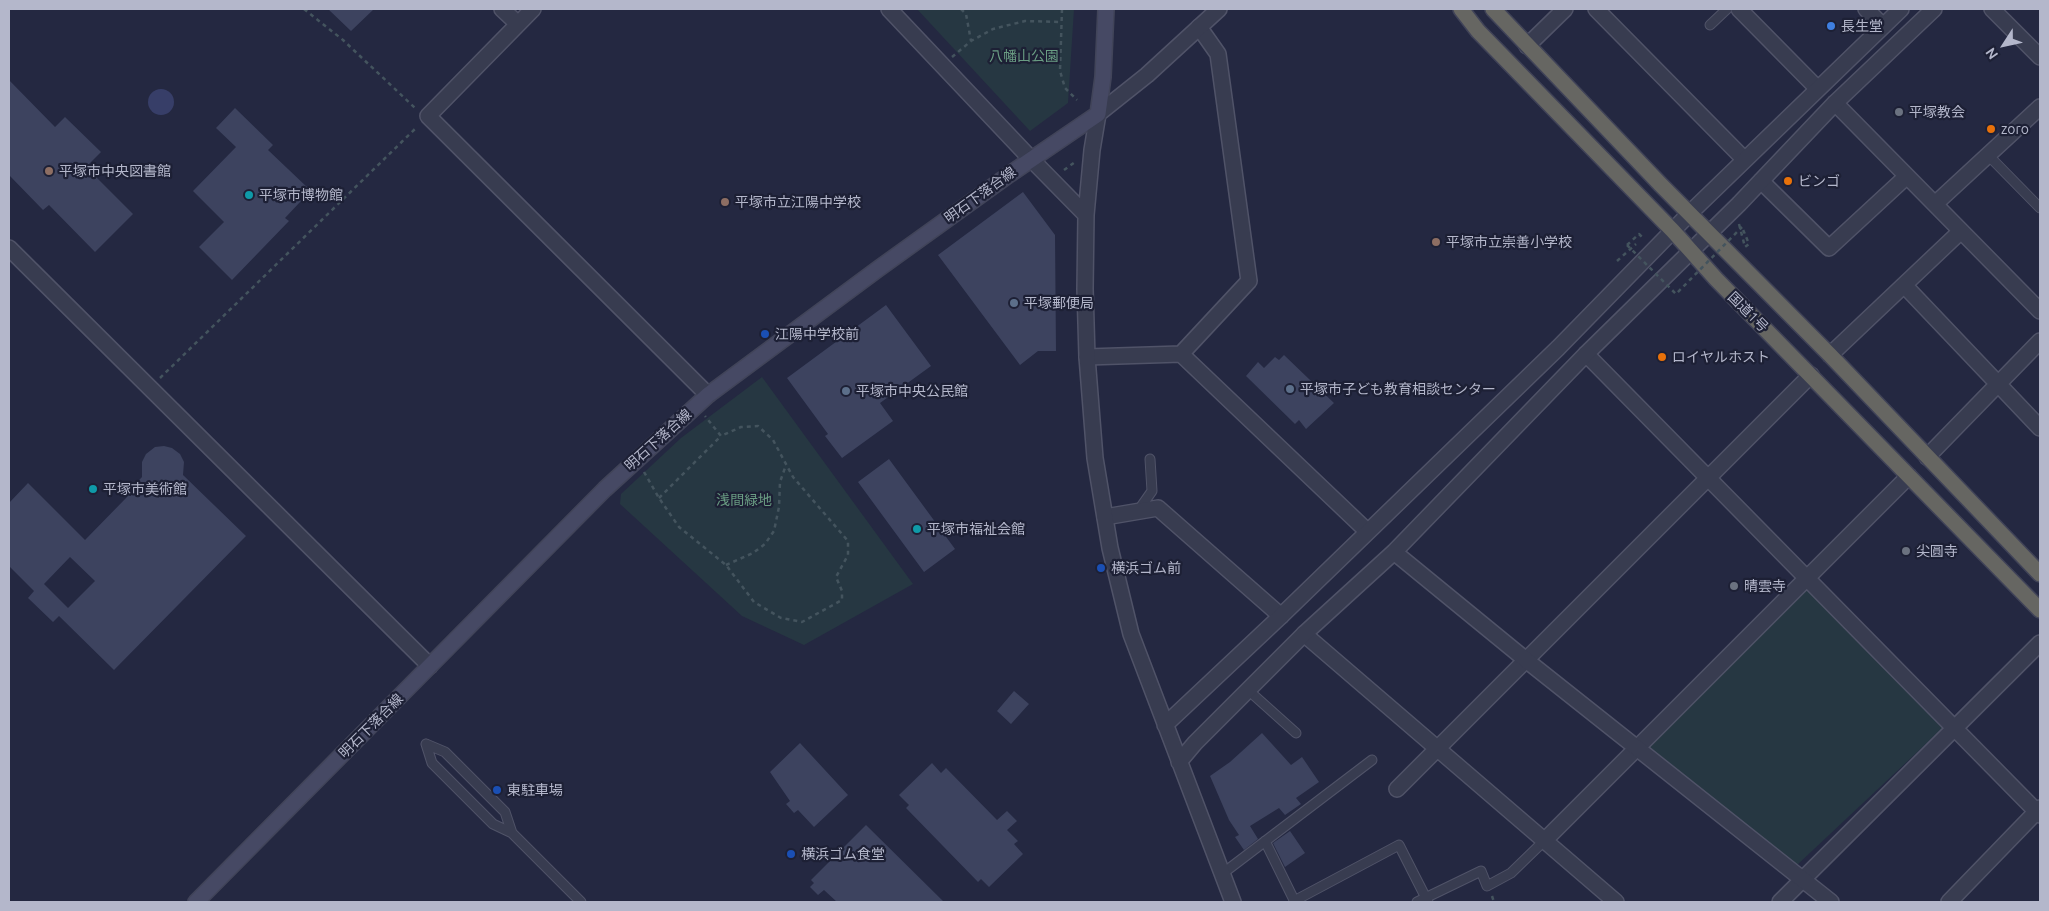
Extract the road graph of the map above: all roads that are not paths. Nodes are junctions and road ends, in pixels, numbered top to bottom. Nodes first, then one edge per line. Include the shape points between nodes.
1 (502, 9) edge
2 (533, 9) edge
3 (889, 9) edge
4 (1106, 9) edge
5 (1219, 9) edge
6 (1461, 9) edge
7 (1494, 9) edge
8 (1565, 9) edge
9 (1596, 9) edge
10 (1727, 9) edge
11 (1740, 9) edge
12 (1866, 9) edge
13 (1900, 9) edge
14 (1934, 9) edge
15 (1992, 9) edge
16 (518, 24) junction
17 (1710, 25) dead end
18 (1883, 26) junction
19 (1199, 28) junction
20 (1527, 46) junction
21 (2040, 57) edge
22 (1817, 88) junction
23 (1835, 103) junction
24 (2040, 107) edge
25 (1098, 114) junction
26 (1988, 155) junction
27 (1031, 159) junction
28 (1744, 159) junction
29 (1907, 176) junction
30 (1761, 181) junction
31 (1935, 204) junction
32 (2040, 208) edge
33 (1690, 213) junction
34 (1086, 215) junction
35 (1673, 231) junction
36 (1961, 231) junction
37 (1709, 234) junction
38 (1691, 252) junction
39 (11, 254) edge
40 (1904, 285) junction
41 (2040, 311) edge
42 (2040, 342) edge
43 (1180, 354) junction
44 (1586, 354) junction
45 (1830, 355) junction
46 (1086, 357) junction
47 (1811, 375) junction
48 (1999, 385) junction
49 (708, 395) junction
50 (2040, 428) edge
51 (1927, 457) junction
52 (1150, 459) dead end
53 (1909, 476) junction
54 (1708, 478) junction
55 (1138, 511) junction
56 (1105, 517) junction
57 (1367, 531) junction
58 (1394, 552) junction
59 (2040, 574) edge
60 (1807, 578) junction
61 (2040, 610) edge
62 (1281, 616) junction
63 (1304, 634) junction
64 (2040, 643) edge
65 (1526, 660) junction
66 (430, 666) junction
67 (1248, 690) junction
68 (1165, 726) junction
69 (1956, 729) junction
70 (1296, 733) dead end
71 (1638, 747) junction
72 (1437, 749) junction
73 (1372, 760) dead end
74 (1180, 762) junction
75 (1397, 788) dead end
76 (2039, 811) edge
77 (512, 833) junction
78 (1265, 841) junction
79 (1544, 841) junction
80 (1222, 874) junction
81 (1802, 880) junction
82 (1424, 901) edge
83 (196, 902) edge
84 (581, 902) edge
85 (1233, 902) edge
86 (1294, 902) edge
87 (1616, 902) edge
88 (1780, 902) edge
89 (1831, 902) edge
90 (1950, 902) edge

1 - 16 street
2 - 16 street
3 - 27 street
4 - 25 main road
5 - 19 street
6 - 35 highway, 国道1号 via 1478,31
7 - 20 highway, 国道1号
8 - 20 street
9 - 28 street
10 - 17 lane
11 - 22 street
12 - 18 street
13 - 18 street
14 - 23 street
15 - 21 street
16 - 49 street via 428,116
18 - 22 street
19 - 25 street
19 - 43 street via 1218,54 1249,281
20 - 33 highway, 国道1号
22 - 28 street
23 - 29 street
23 - 30 street
24 - 26 street
25 - 27 main road, 明石下落合線
25 - 34 street
26 - 31 street
26 - 32 lane
27 - 34 street
27 - 49 main road, 明石下落合線
28 - 33 street
29 - 30 street via 1829,248
29 - 31 street
30 - 37 street
31 - 36 street
33 - 35 street
33 - 37 highway, 国道1号
34 - 46 street
35 - 38 highway, 国道1号
35 - 57 street via 1558,348
36 - 40 street
36 - 41 street
37 - 38 street
37 - 45 highway, 国道1号
38 - 44 street
38 - 47 highway, 国道1号
39 - 66 street
40 - 45 street
40 - 48 street
42 - 48 street
43 - 46 street
43 - 57 street
44 - 54 street
44 - 58 street
45 - 51 highway, 国道1号
46 - 56 street via 1095,458
47 - 53 highway, 国道1号
47 - 54 street
48 - 50 street
48 - 51 street
49 - 66 main road, 明石下落合線 via 605,489
51 - 59 highway, 国道1号
52 - 55 lane via 1152,491
53 - 60 street
53 - 61 highway, 国道1号
54 - 60 street
54 - 65 street
55 - 56 street
55 - 62 street via 1158,508
56 - 68 street via 1131,634
57 - 62 street
58 - 63 street
58 - 65 street
60 - 69 street
60 - 71 street
62 - 68 street
63 - 67 street
63 - 72 street
64 - 69 street
65 - 71 street
65 - 72 street
66 - 83 main road, 明石下落合線
67 - 70 lane
67 - 74 street
68 - 74 street
69 - 76 street
69 - 81 street
71 - 79 street
71 - 81 street
72 - 75 street
72 - 79 street
73 - 78 lane
74 - 80 street
76 - 90 street
77 - 77 lane via 493,824 432,763 426,744 445,752 504,812
77 - 84 lane
78 - 80 lane
78 - 86 lane
79 - 82 lane via 1511,873 1487,886 1481,871
79 - 87 street
80 - 85 street
81 - 88 street
81 - 89 street
82 - 86 lane via 1399,845

